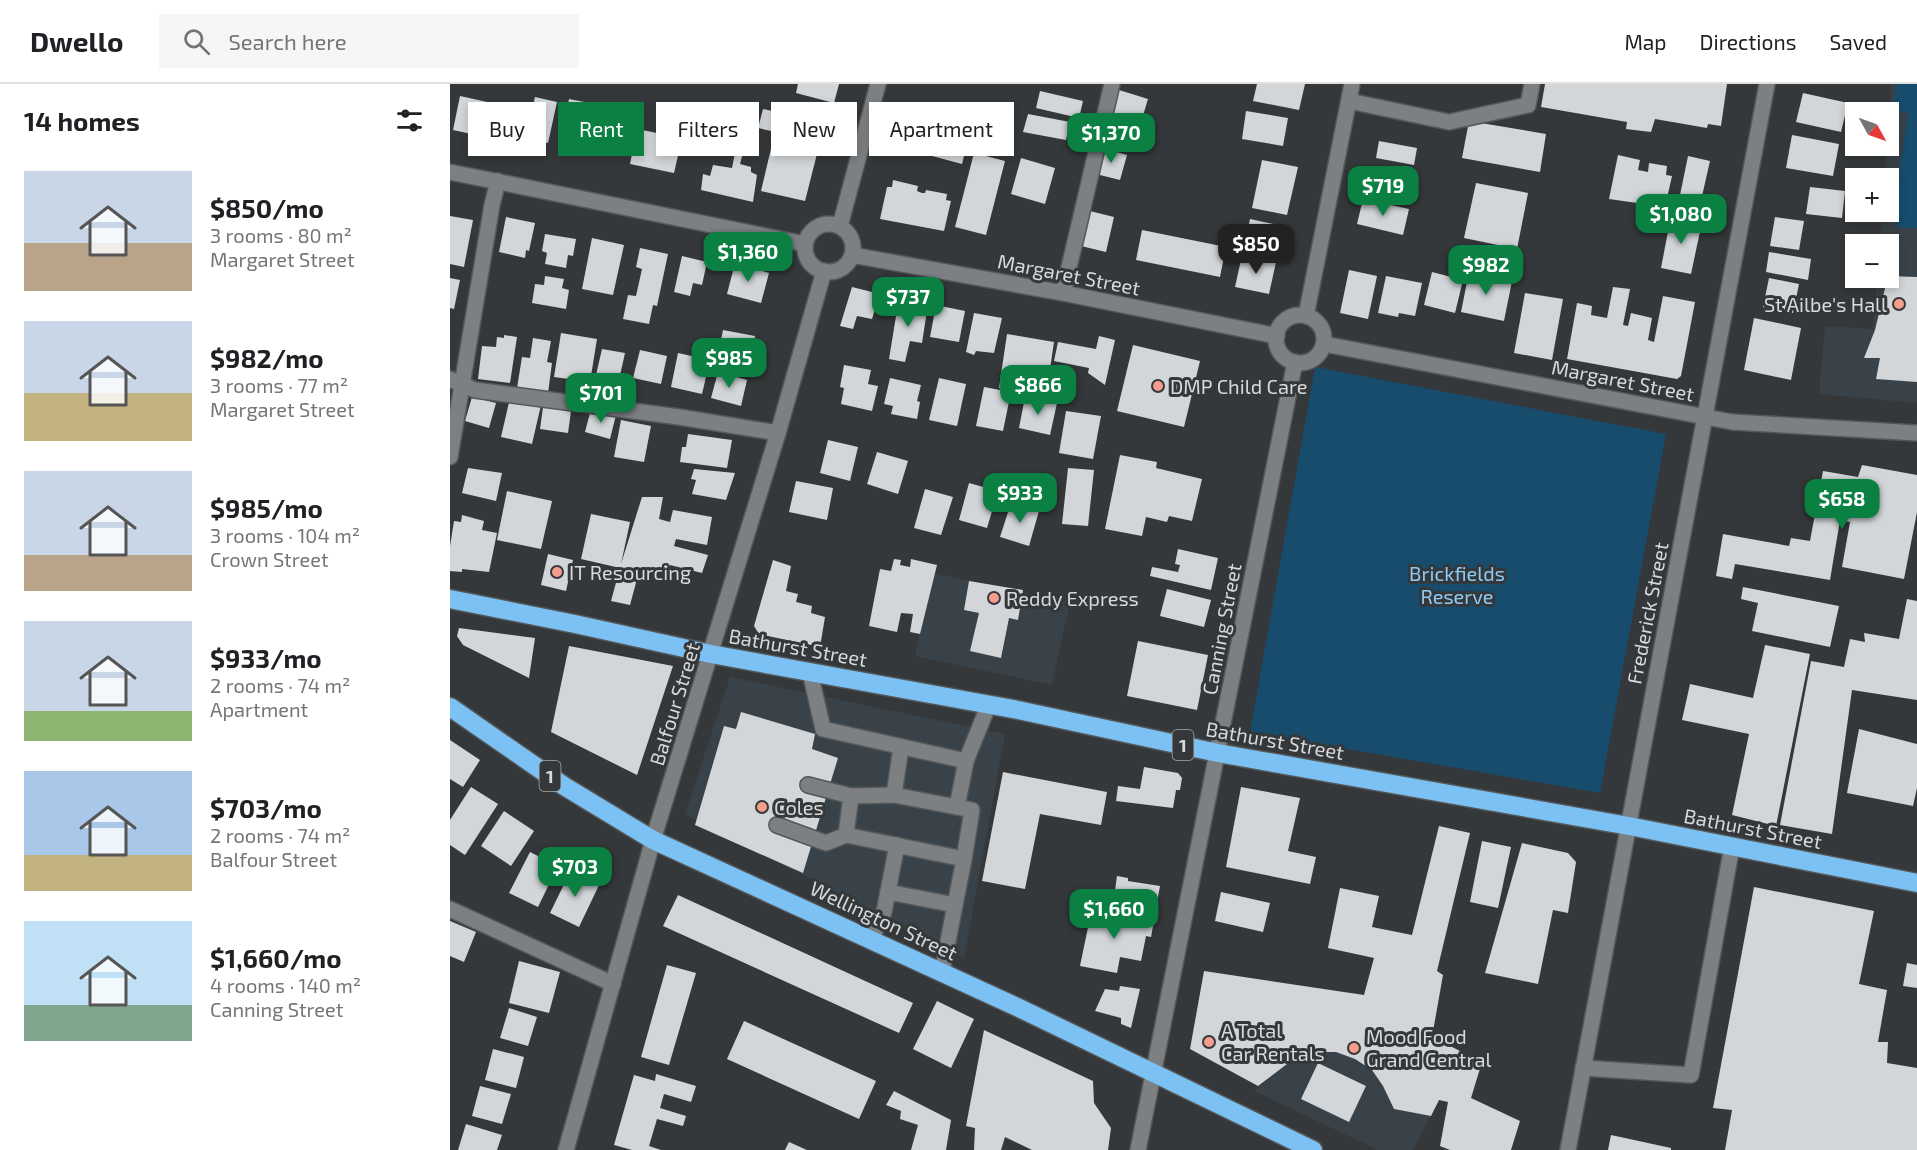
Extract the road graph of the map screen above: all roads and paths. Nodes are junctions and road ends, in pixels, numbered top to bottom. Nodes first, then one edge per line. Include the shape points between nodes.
1 (878, 84) edge
2 (1112, 84) edge
3 (1352, 84) edge
4 (1532, 84) edge
5 (1767, 84) edge
6 (1349, 101) junction
7 (450, 172) edge
8 (498, 181) junction
9 (840, 226) junction
10 (805, 244) junction
11 (852, 255) junction
12 (824, 271) junction
13 (1063, 293) junction
14 (1306, 316) junction
15 (1277, 336) junction
16 (1324, 344) junction
17 (1295, 362) junction
18 (456, 382) edge
19 (1705, 418) junction
20 (778, 433) junction
21 (1917, 433) edge
22 (450, 457) edge
23 (450, 599) edge
24 (711, 654) junction
25 (810, 672) junction
26 (989, 704) junction
27 (450, 707) edge
28 (901, 747) junction
29 (1218, 753) junction
30 (966, 761) junction
31 (808, 785) dead end
32 (894, 795) junction
33 (851, 796) junction
34 (957, 807) junction
35 (777, 825) dead end
36 (1629, 826) junction
37 (846, 835) junction
38 (653, 840) junction
39 (897, 845) junction
40 (1732, 846) junction
41 (964, 859) junction
42 (1917, 883) edge
43 (888, 892) junction
44 (955, 905) junction
45 (450, 909) edge
46 (871, 939) junction
47 (942, 972) junction
48 (613, 984) junction
49 (1583, 1068) junction
50 (1153, 1073) junction
51 (566, 1150) edge
52 (1138, 1150) edge
53 (1313, 1150) edge
54 (1568, 1150) edge

1 - 9 street
2 - 13 street
3 - 6 street
4 - 6 street via 1528,105 1449,122
5 - 19 street, Frederick Street
6 - 14 street
7 - 8 street
8 - 10 street
8 - 18 street
9 - 10 street via 818,226
9 - 11 street via 850,235
10 - 12 street via 808,258
11 - 12 street via 844,266
11 - 13 street, Margaret Street
12 - 20 street, Balfour Street
13 - 15 street, Margaret Street
14 - 15 street via 1290,317
14 - 16 street via 1318,323
15 - 17 street via 1283,355
16 - 17 street via 1310,361
16 - 19 street, Margaret Street
17 - 29 street, Canning Street
18 - 20 street via 475,390
18 - 22 street
19 - 21 street, Margaret Street via 1757,425
19 - 36 street, Frederick Street
20 - 24 street, Balfour Street
23 - 24 highway, Bathurst Street / 1
24 - 25 highway, Bathurst Street / 1
24 - 38 street, Balfour Street
25 - 26 highway, Bathurst Street / 1
25 - 28 street via 823,729
26 - 29 highway, Bathurst Street / 1
26 - 30 street
27 - 38 highway, Wellington Street / 1 via 564,786
28 - 30 street
28 - 32 street
29 - 36 highway, Bathurst Street / 1
29 - 50 street, Canning Street
30 - 34 street
31 - 33 street
32 - 33 street
32 - 34 street
33 - 37 street
34 - 41 street via 972,810
35 - 37 street via 826,843
36 - 40 highway, Bathurst Street / 1
36 - 49 street, Frederick Street
37 - 39 street
38 - 46 highway, Wellington Street / 1
38 - 48 street, Balfour Street
39 - 41 street
39 - 43 street
40 - 42 highway, Bathurst Street / 1
40 - 49 street via 1691,1075
41 - 44 street
43 - 44 street
43 - 46 street via 884,912
44 - 47 street
45 - 48 street
46 - 47 highway, Wellington Street / 1
47 - 50 highway, Wellington Street / 1
48 - 51 street, Balfour Street
49 - 54 street, Frederick Street
50 - 52 street, Canning Street
50 - 53 highway, Wellington Street / 1

